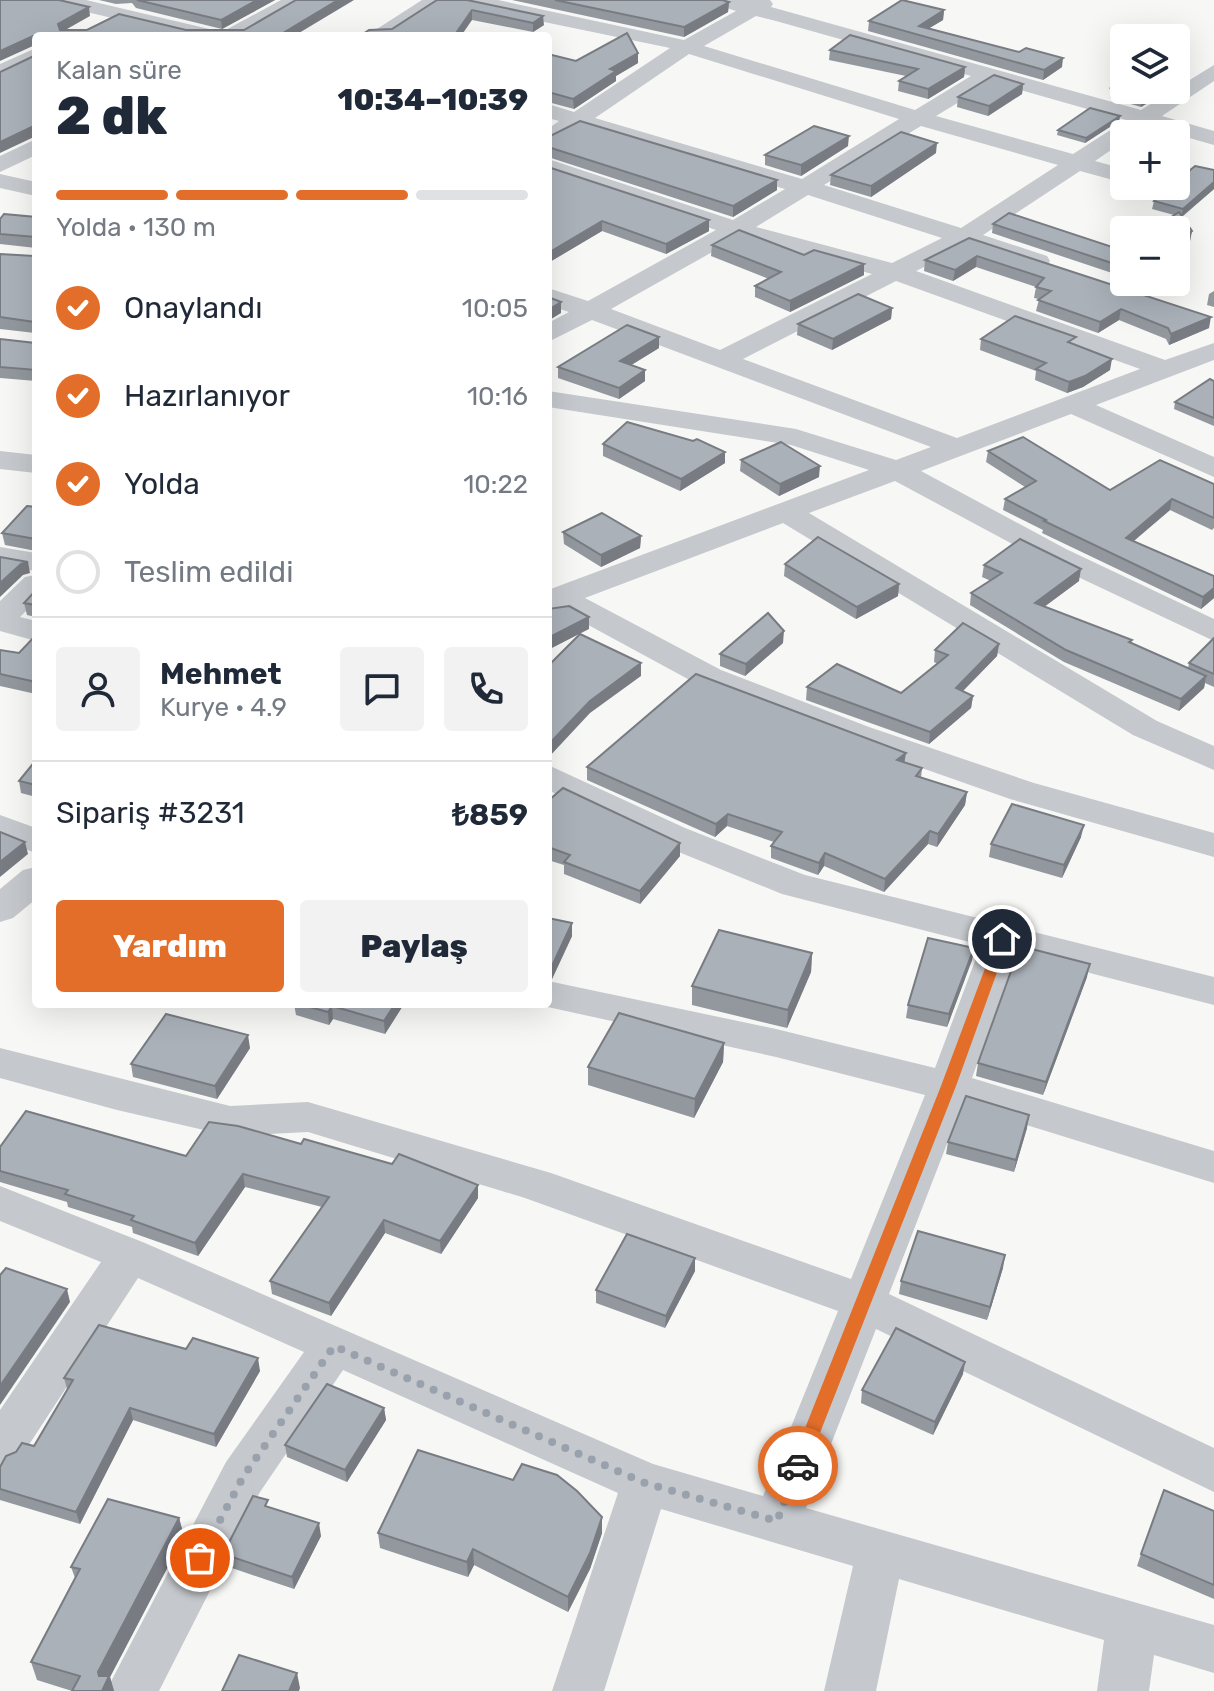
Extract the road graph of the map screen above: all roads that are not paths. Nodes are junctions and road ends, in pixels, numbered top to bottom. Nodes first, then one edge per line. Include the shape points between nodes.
1 (60, 0) edge
2 (144, 0) edge
3 (296, 0) edge
4 (436, 0) edge
5 (467, 0) edge
6 (597, 0) edge
7 (721, 0) edge
8 (763, 4) edge
9 (118, 13) junction
10 (567, 22) junction
11 (83, 30) edge
12 (198, 32) edge
13 (237, 32) edge
14 (383, 32) edge
15 (549, 32) edge
16 (0, 45) edge
17 (686, 47) junction
18 (32, 53) edge
19 (32, 56) edge
20 (1214, 71) edge
21 (0, 73) edge
22 (991, 73) junction
23 (552, 112) edge
24 (578, 118) junction
25 (918, 118) junction
26 (1147, 118) junction
27 (552, 136) edge
28 (1214, 138) edge
29 (32, 148) edge
30 (1076, 163) junction
31 (0, 165) edge
32 (552, 167) edge
33 (1110, 172) edge
34 (0, 181) edge
35 (806, 187) junction
36 (32, 188) edge
37 (736, 229) junction
38 (966, 236) junction
39 (1064, 270) edge
40 (895, 272) junction
41 (552, 297) edge
42 (590, 310) junction
43 (552, 332) edge
44 (1214, 351) edge
45 (720, 360) junction
46 (1168, 370) junction
47 (552, 400) edge
48 (1073, 405) junction
49 (960, 448) junction
50 (0, 460) edge
51 (32, 464) edge
52 (1214, 468) edge
53 (897, 470) junction
54 (785, 512) junction
55 (0, 556) edge
56 (32, 561) edge
57 (32, 588) edge
58 (553, 599) edge
59 (0, 619) edge
60 (32, 630) edge
61 (1214, 631) edge
62 (1214, 759) edge
63 (552, 778) edge
64 (0, 827) edge
65 (32, 839) edge
66 (1214, 845) edge
67 (32, 882) edge
68 (0, 909) edge
69 (1002, 939) junction
70 (1214, 991) edge
71 (552, 996) edge
72 (0, 1063) edge
73 (949, 1086) junction
74 (1214, 1167) edge
75 (0, 1203) edge
76 (130, 1255) junction
77 (863, 1302) junction
78 (334, 1346) junction
79 (0, 1449) edge
80 (1214, 1471) edge
81 (645, 1483) junction
82 (777, 1521) junction
83 (881, 1550) junction
84 (1132, 1625) junction
85 (1214, 1649) edge
86 (132, 1691) edge
87 (578, 1691) edge
88 (850, 1691) edge
89 (1123, 1691) edge

1 - 9 street
2 - 9 street
3 - 13 street
4 - 14 street
5 - 10 street
6 - 10 street
7 - 8 street
8 - 17 street
8 - 22 street via 869,43
9 - 11 street
9 - 12 street
10 - 15 street
10 - 17 street
16 - 18 street
17 - 24 street
17 - 25 street
19 - 21 street
20 - 26 street
22 - 25 street
22 - 26 street
23 - 24 street
24 - 27 street
24 - 35 street
25 - 30 street
25 - 35 street
26 - 28 street
26 - 30 street
29 - 31 street
30 - 33 street
30 - 38 street
32 - 37 street
34 - 36 street
35 - 37 street
35 - 38 street
37 - 40 street
37 - 42 street
38 - 39 street
38 - 40 street
40 - 45 street
40 - 46 street
41 - 42 street
42 - 43 street
42 - 45 street
44 - 46 street
45 - 49 street
46 - 48 street
47 - 53 street via 796,437
48 - 49 street
48 - 52 street
49 - 53 street
50 - 51 street
53 - 54 street
53 - 61 street via 1055,555
54 - 58 street
54 - 62 street via 1145,728
55 - 56 street
57 - 59 street
58 - 66 street via 709,677 827,722 1022,791
59 - 60 street
63 - 69 street via 672,836 795,885
64 - 65 street
67 - 68 street
69 - 70 street
69 - 73 street
71 - 73 street
72 - 77 street via 230,1121 308,1117 536,1185
73 - 74 street
73 - 77 street
75 - 76 street
76 - 78 street
76 - 79 street
77 - 80 street
77 - 82 street
78 - 81 street
78 - 86 street via 243,1477
81 - 82 street
81 - 87 street
82 - 83 street
83 - 84 street
83 - 88 street
84 - 85 street
84 - 89 street

